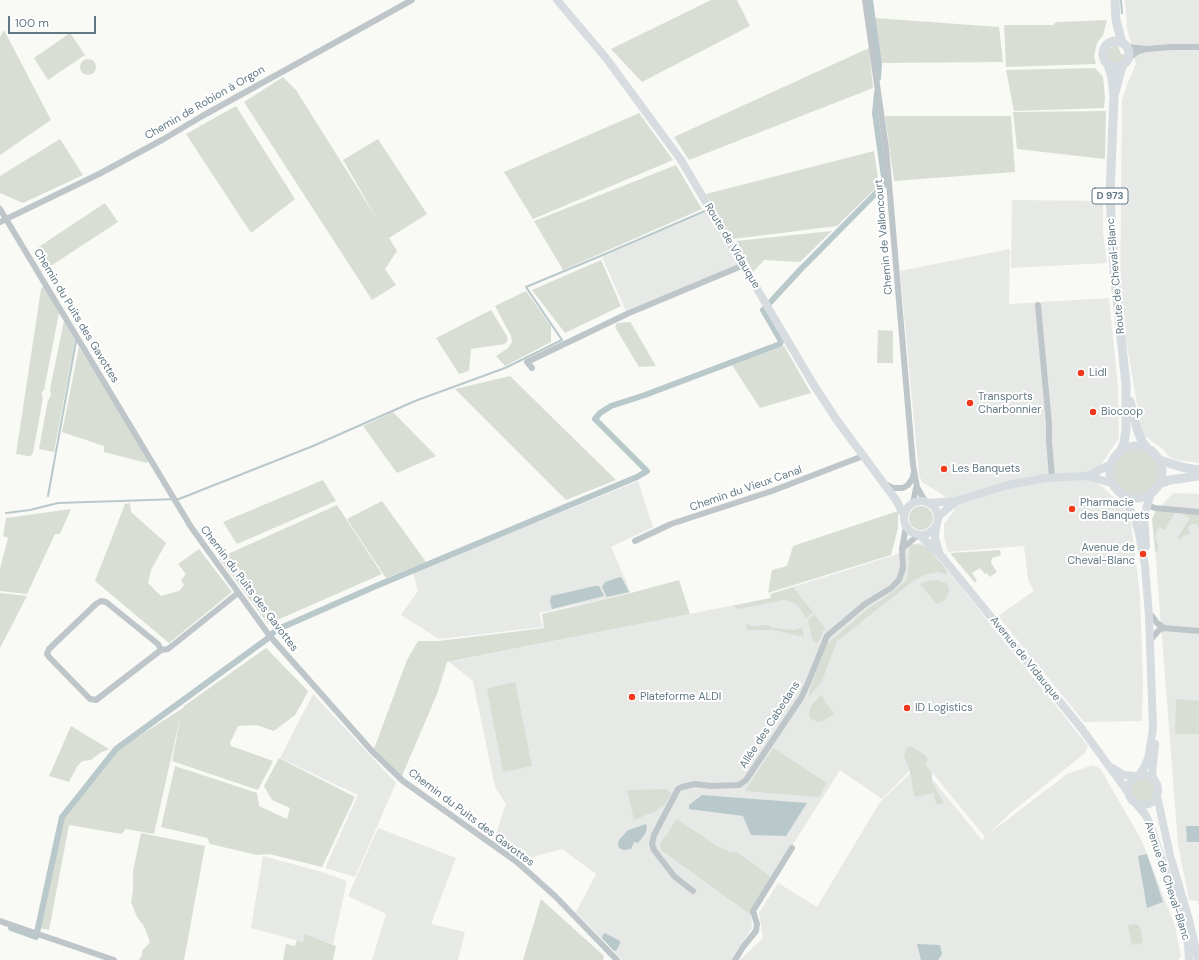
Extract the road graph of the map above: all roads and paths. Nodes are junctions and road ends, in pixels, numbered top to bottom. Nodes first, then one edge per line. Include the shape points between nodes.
1 (412, 0) edge
2 (557, 0) edge
3 (865, 0) edge
4 (1115, 0) edge
5 (1116, 20) junction
6 (1109, 42) junction
7 (1124, 45) junction
8 (1199, 47) edge
9 (1147, 49) junction
10 (1128, 59) junction
11 (1108, 65) junction
12 (1122, 66) junction
13 (1114, 96) junction
14 (0, 209) edge
15 (6, 219) junction
16 (0, 222) edge
17 (744, 265) junction
18 (1038, 305) dead end
19 (532, 368) dead end
20 (1126, 384) junction
21 (1147, 448) junction
22 (1121, 450) junction
23 (863, 456) junction
24 (1160, 460) junction
25 (1111, 464) junction
26 (1199, 470) edge
27 (914, 473) junction
28 (1087, 476) junction
29 (1199, 476) edge
30 (1052, 478) junction
31 (883, 483) junction
32 (1112, 483) junction
33 (1160, 484) junction
34 (917, 487) junction
35 (1122, 494) junction
36 (1151, 494) junction
37 (896, 500) junction
38 (956, 501) junction
39 (927, 502) junction
40 (912, 504) junction
41 (1147, 505) junction
42 (1199, 512) edge
43 (904, 515) junction
44 (938, 517) junction
45 (906, 526) junction
46 (936, 527) junction
47 (918, 535) junction
48 (635, 541) dead end
49 (902, 549) junction
50 (939, 553) junction
51 (238, 593) junction
52 (1152, 616) junction
53 (1164, 628) junction
54 (1199, 631) edge
55 (1153, 637) junction
56 (161, 650) junction
57 (1108, 766) junction
58 (1137, 776) junction
59 (1154, 780) junction
60 (1127, 791) junction
61 (1157, 796) junction
62 (1137, 805) junction
63 (792, 848) dead end
64 (693, 891) dead end
65 (0, 920) edge
66 (114, 960) edge
67 (617, 960) edge
68 (735, 960) edge
69 (1189, 960) edge
70 (1198, 960) edge

1 - 15 street, Chemin de Robion à Orgon via 214,109 158,143
2 - 17 street, Route de Vidauque via 606,58 681,160
3 - 27 street, Chemin de Valloncourt via 886,148
4 - 5 main road
5 - 6 main road
5 - 7 main road
6 - 7 main road via 1116,41
6 - 11 main road via 1102,53 1103,60
7 - 9 street
7 - 10 main road via 1129,53
8 - 9 street
9 - 10 street via 1137,52
10 - 12 main road
11 - 12 main road via 1115,68
11 - 13 main road, Route de Cheval-Blanc / D 973
12 - 13 main road, Route de Cheval-Blanc / D 973
13 - 20 main road, Route de Cheval-Blanc / D 973 via 1110,195 1112,246
14 - 15 street, Chemin du Puits des Gavottes
15 - 16 street, Chemin de Robion à Orgon
15 - 51 street, Chemin du Puits des Gavottes via 191,528
17 - 19 street via 629,313 527,362
17 - 23 street, Route de Vidauque via 812,382
18 - 30 street
20 - 21 main road, D 973 via 1137,429
20 - 22 main road, D 973 via 1126,430
21 - 22 main road via 1134,445
21 - 24 main road
22 - 25 main road
23 - 31 street, Route de Vidauque
23 - 48 street, Chemin du Vieux Canal via 772,491 670,524
24 - 26 main road
24 - 33 main road via 1163,470
25 - 28 street
25 - 32 main road
27 - 31 street via 903,488 893,488
27 - 34 street, Chemin de Valloncourt
28 - 30 street
28 - 32 street
29 - 33 main road
30 - 38 street via 1008,485
31 - 37 street, Route de Vidauque
32 - 35 main road
33 - 36 main road
34 - 39 street, Chemin de Valloncourt
34 - 40 street, Chemin de Valloncourt
35 - 36 main road via 1133,498
35 - 58 street via 1135,519 1139,534 1145,566 1149,616 1152,741 1147,760
36 - 41 street
37 - 40 street
37 - 43 street, Route de Vidauque
38 - 39 street
38 - 44 street
39 - 40 street via 919,501
39 - 44 street via 936,509
40 - 43 street
41 - 42 street
41 - 52 street via 1144,515
43 - 45 street
44 - 46 street
45 - 47 street
45 - 49 street
46 - 47 street via 926,535
46 - 50 street, Avenue de Vidauque via 935,538
47 - 49 street
47 - 50 street, Avenue de Vidauque
49 - 64 street, Allée des Cabedans via 903,568 899,580 892,588 865,604 827,636 801,698 746,780 739,785 695,784 678,789 654,835 652,844 674,876
50 - 57 street, Avenue de Vidauque via 1082,729
51 - 56 street via 168,649
51 - 67 street, Chemin du Puits des Gavottes via 279,648 403,781 517,862 555,896
52 - 53 street via 1156,623
52 - 55 street
53 - 54 street
53 - 55 street
55 - 59 street via 1156,729 1152,774
56 - 56 street via 96,700 90,699 47,654 49,649 101,602 106,602 158,644
57 - 58 street, Avenue de Vidauque via 1124,775
57 - 60 street, Avenue de Vidauque
58 - 59 street via 1144,775
58 - 60 street via 1129,782
59 - 61 street via 1158,787
60 - 62 street via 1130,799
61 - 62 street via 1149,804
61 - 70 street, Avenue de Cheval-Blanc
62 - 69 street, Avenue de Cheval-Blanc via 1145,814 1152,831 1185,930
63 - 68 street via 753,911 757,924 756,931
65 - 66 street

